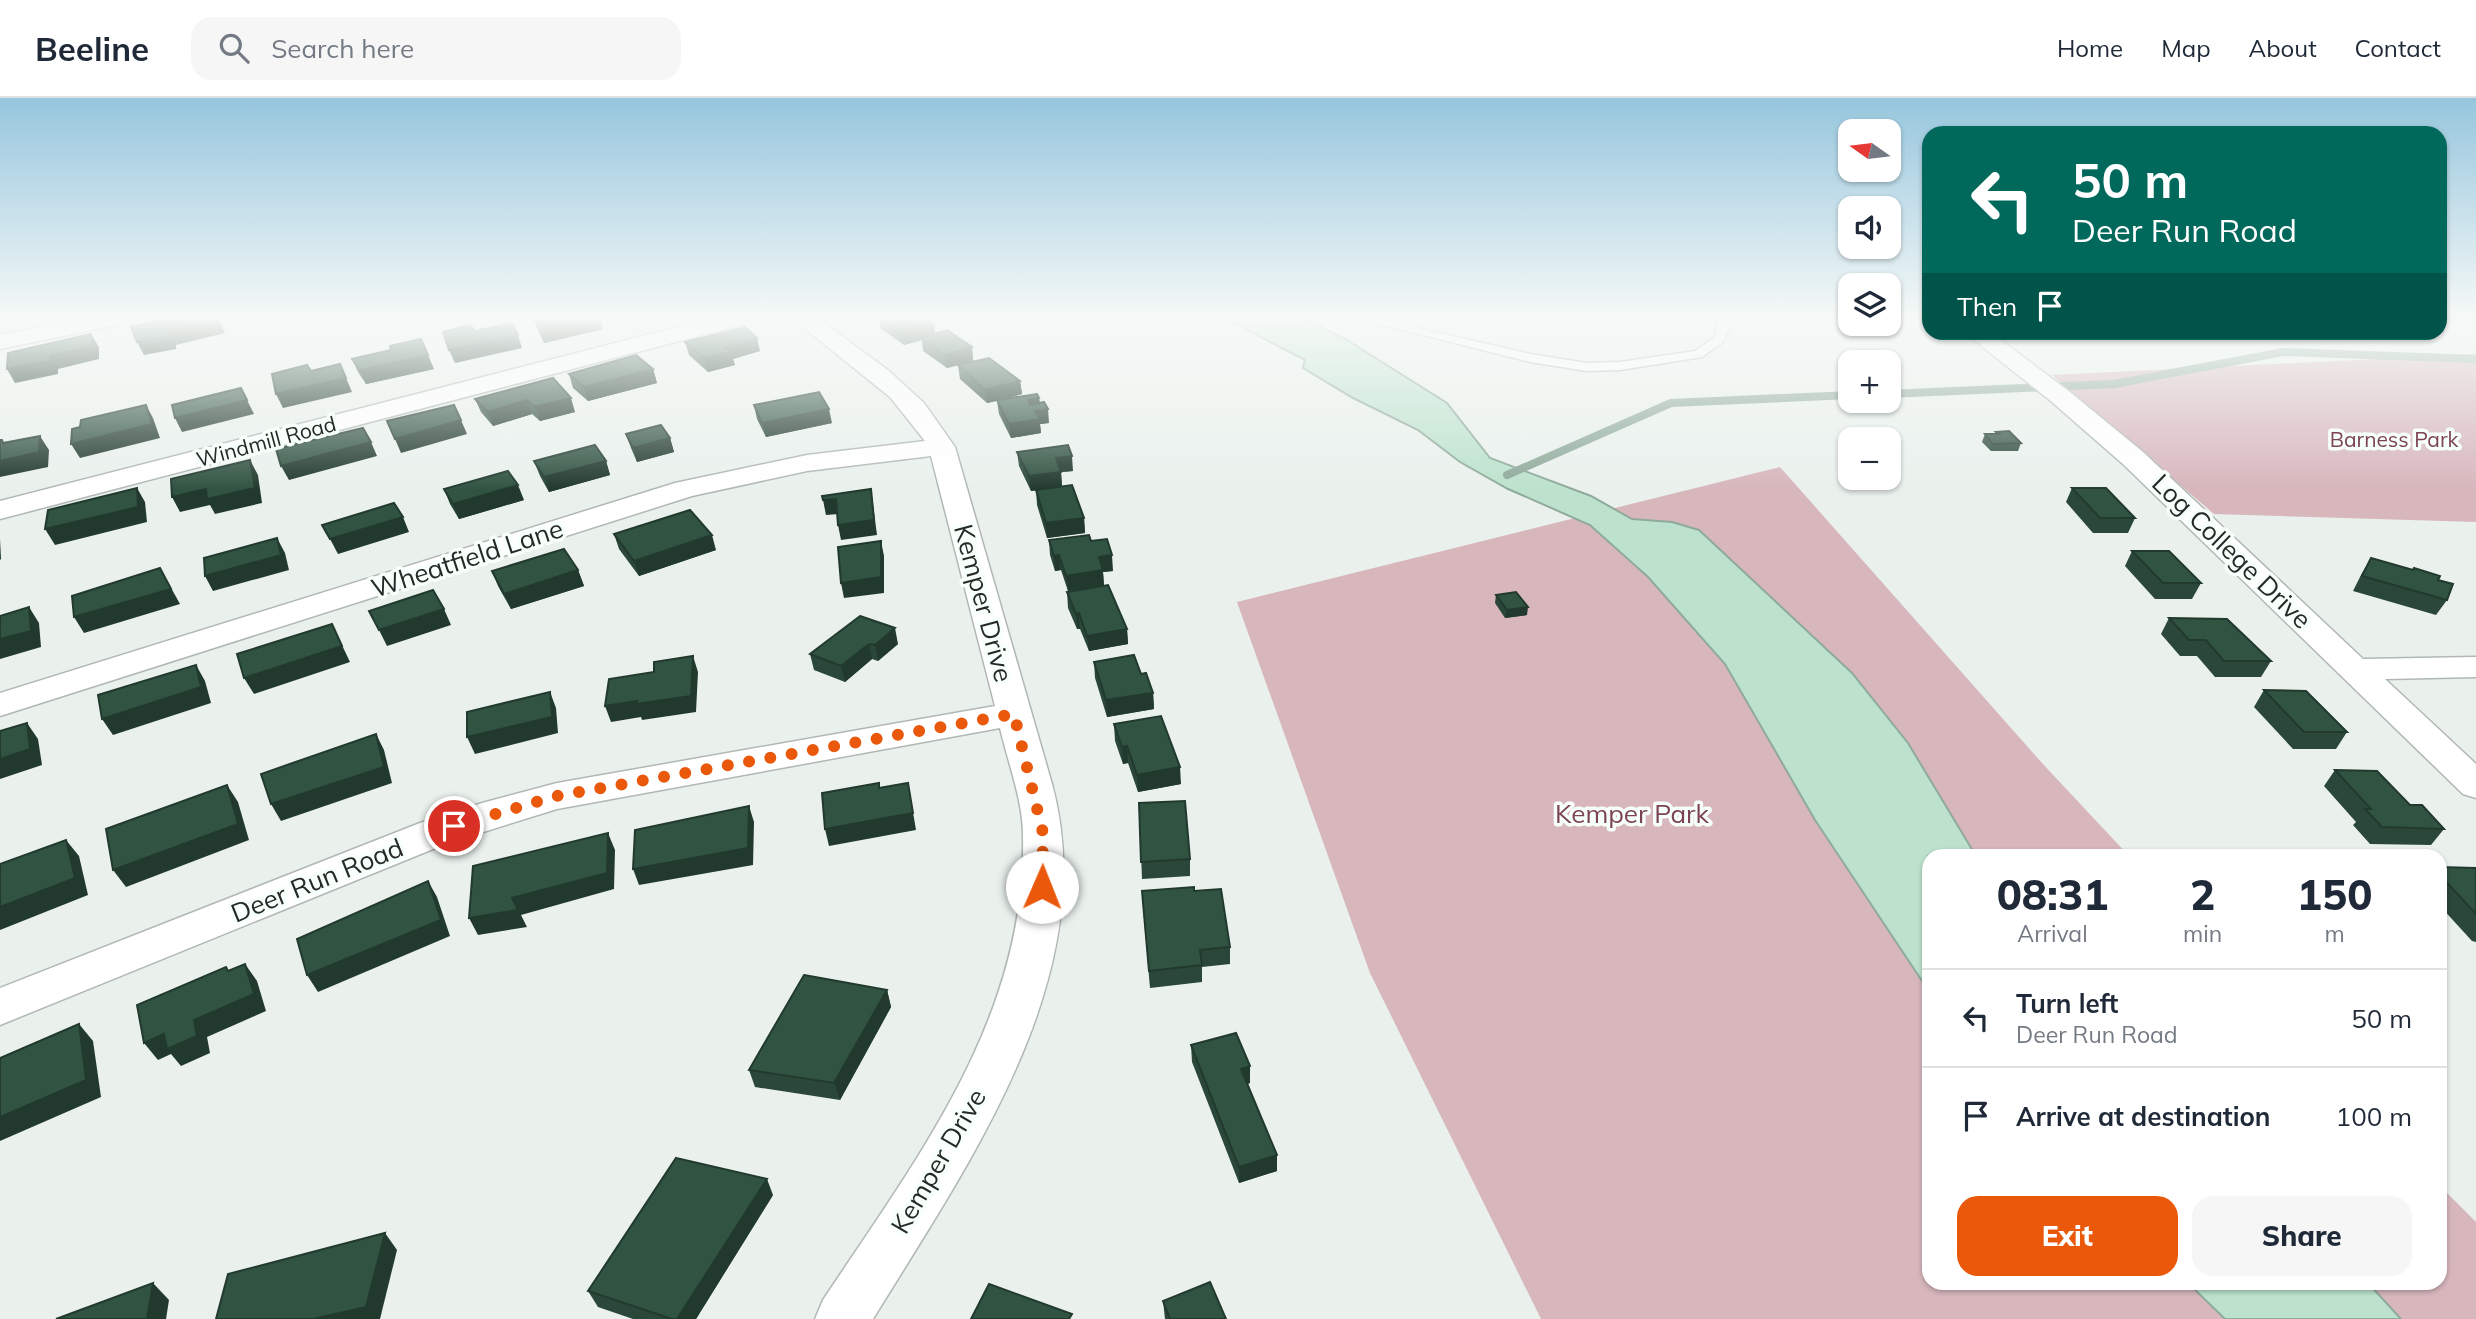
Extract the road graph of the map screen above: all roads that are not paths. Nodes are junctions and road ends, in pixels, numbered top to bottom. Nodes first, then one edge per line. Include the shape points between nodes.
1 (516, 376) edge
2 (878, 376) edge
3 (2035, 376) edge
4 (942, 447) junction
5 (0, 510) edge
6 (2476, 667) edge
7 (2355, 669) junction
8 (0, 705) edge
9 (1014, 714) junction
10 (2476, 785) edge
11 (0, 1007) edge
12 (842, 1319) edge

1 - 5 street, Windmill Road
2 - 4 street, Kemper Drive via 912,402
3 - 7 street, Log College Drive via 2133,458
4 - 8 street, Wheatfield Lane via 807,463 685,489
4 - 9 street, Kemper Drive
6 - 7 street
7 - 10 street, Log College Drive
9 - 11 street, Deer Run Road via 571,794 495,812
9 - 12 street, Kemper Drive via 1043,833 1041,906 1023,995 950,1146

